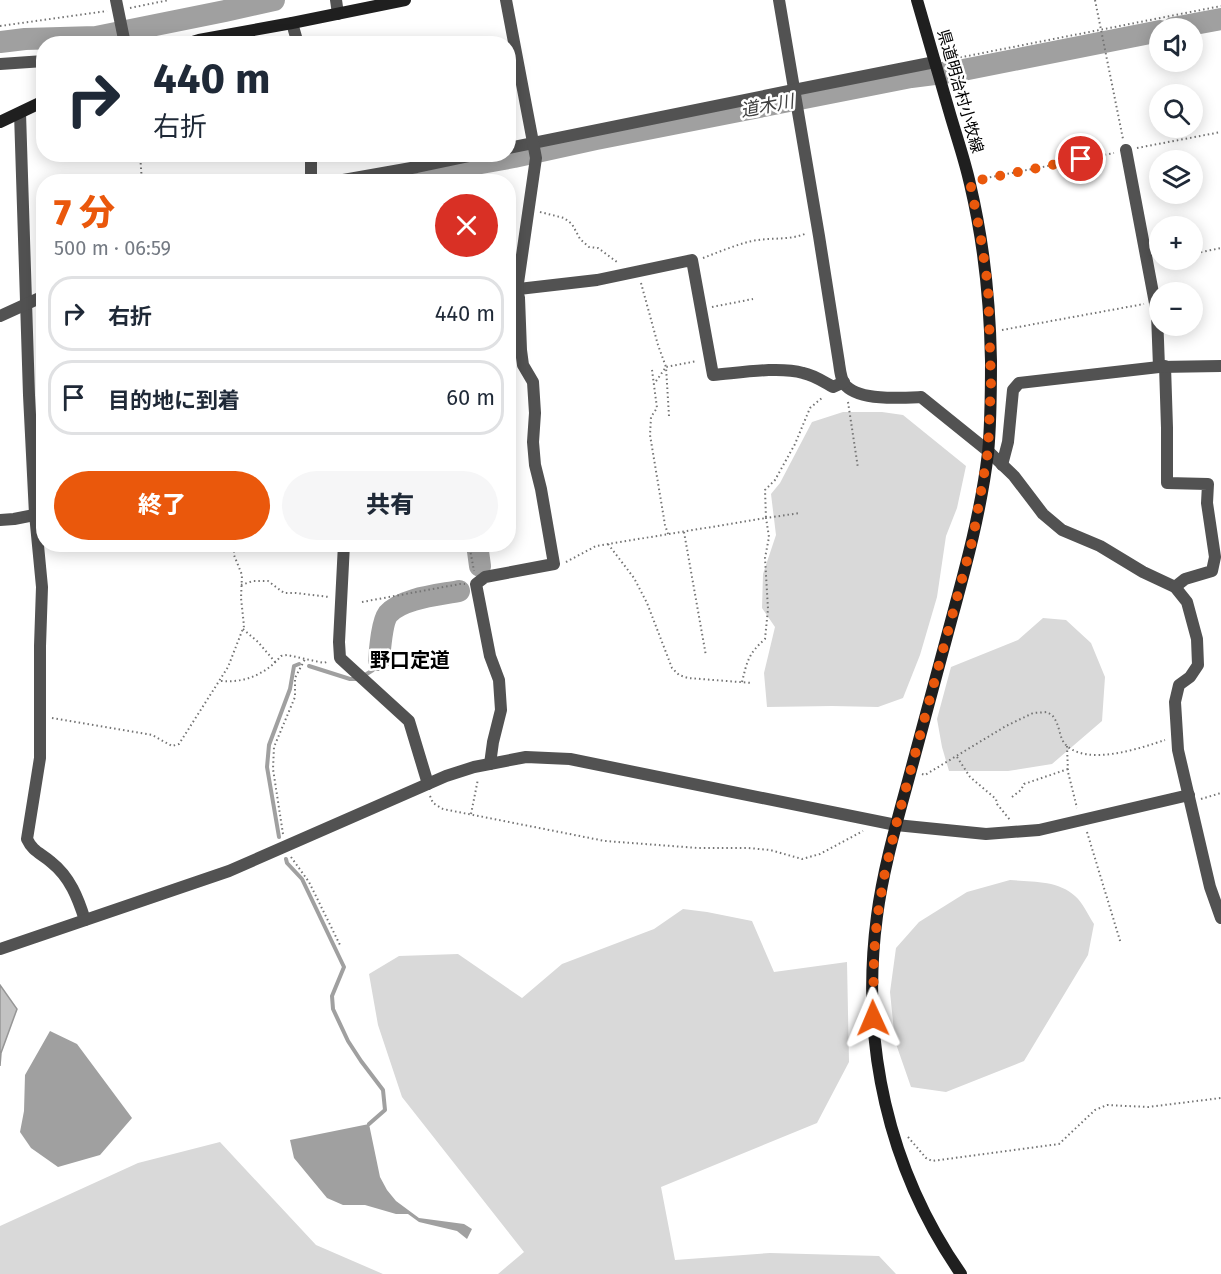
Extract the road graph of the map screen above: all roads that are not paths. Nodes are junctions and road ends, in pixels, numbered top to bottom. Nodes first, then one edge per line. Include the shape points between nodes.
1 (405, 0) edge
2 (506, 0) edge
3 (779, 0) edge
4 (917, 0) edge
5 (116, 5) edge
6 (337, 7) edge
7 (292, 23) junction
8 (122, 36) edge
9 (221, 36) edge
10 (296, 36) edge
11 (513, 36) edge
12 (516, 53) edge
13 (36, 62) edge
14 (935, 62) junction
15 (0, 64) edge
16 (795, 97) junction
17 (36, 105) edge
18 (20, 113) junction
19 (0, 122) edge
20 (516, 148) edge
21 (534, 149) junction
22 (1126, 150) road end
23 (441, 162) edge
24 (377, 174) edge
25 (516, 274) edge
26 (516, 290) edge
27 (516, 294) edge
28 (36, 300) edge
29 (26, 304) junction
30 (0, 316) edge
31 (1162, 366) junction
32 (1221, 366) edge
33 (841, 385) junction
34 (988, 451) junction
35 (36, 465) edge
36 (1002, 465) junction
37 (36, 514) edge
38 (0, 520) edge
39 (41, 552) edge
40 (344, 552) edge
41 (1174, 587) junction
42 (490, 764) junction
43 (427, 784) junction
44 (1190, 799) junction
45 (896, 825) junction
46 (1221, 918) edge
47 (85, 920) junction
48 (0, 949) edge
49 (961, 1274) edge

1 - 6 main road
2 - 11 street
3 - 16 street
4 - 14 main road, 県道明治村小牧線
5 - 8 street
6 - 7 main road
7 - 9 main road
7 - 10 street
12 - 21 street
13 - 15 street
14 - 16 street
14 - 34 main road, 県道明治村小牧線 via 970,182 985,260 991,382
16 - 21 street
16 - 33 street
17 - 18 main road
18 - 19 main road
18 - 29 street
20 - 21 street
21 - 25 street
22 - 31 street via 1155,302
23 - 24 street
26 - 33 street via 597,280 692,260 713,375 795,371
27 - 42 street via 523,365 533,382 535,465 555,564 485,577 476,584 490,656 499,680 501,710
28 - 29 street
29 - 30 street
29 - 35 street
31 - 32 street
31 - 36 street via 1019,383 1013,390
31 - 41 street via 1167,483 1208,484 1215,557 1212,571 1185,579
33 - 34 street via 879,398 921,397
34 - 36 street
34 - 45 main road, 県道明治村小牧線 via 973,538
36 - 41 street via 1043,514 1062,530
37 - 38 street
39 - 47 street via 40,758 27,839 37,853 64,875 79,900
40 - 43 street via 340,658 410,722
41 - 44 street via 1187,602 1197,639 1198,665 1179,686 1175,702 1179,750
42 - 43 street
42 - 45 street via 526,757 570,759
43 - 47 street via 229,871
44 - 45 street via 1040,830 986,834
44 - 46 street
45 - 49 main road, 県道明治村小牧線 via 879,903 874,955 873,1018 878,1069 886,1111 906,1173 935,1233
47 - 48 street

